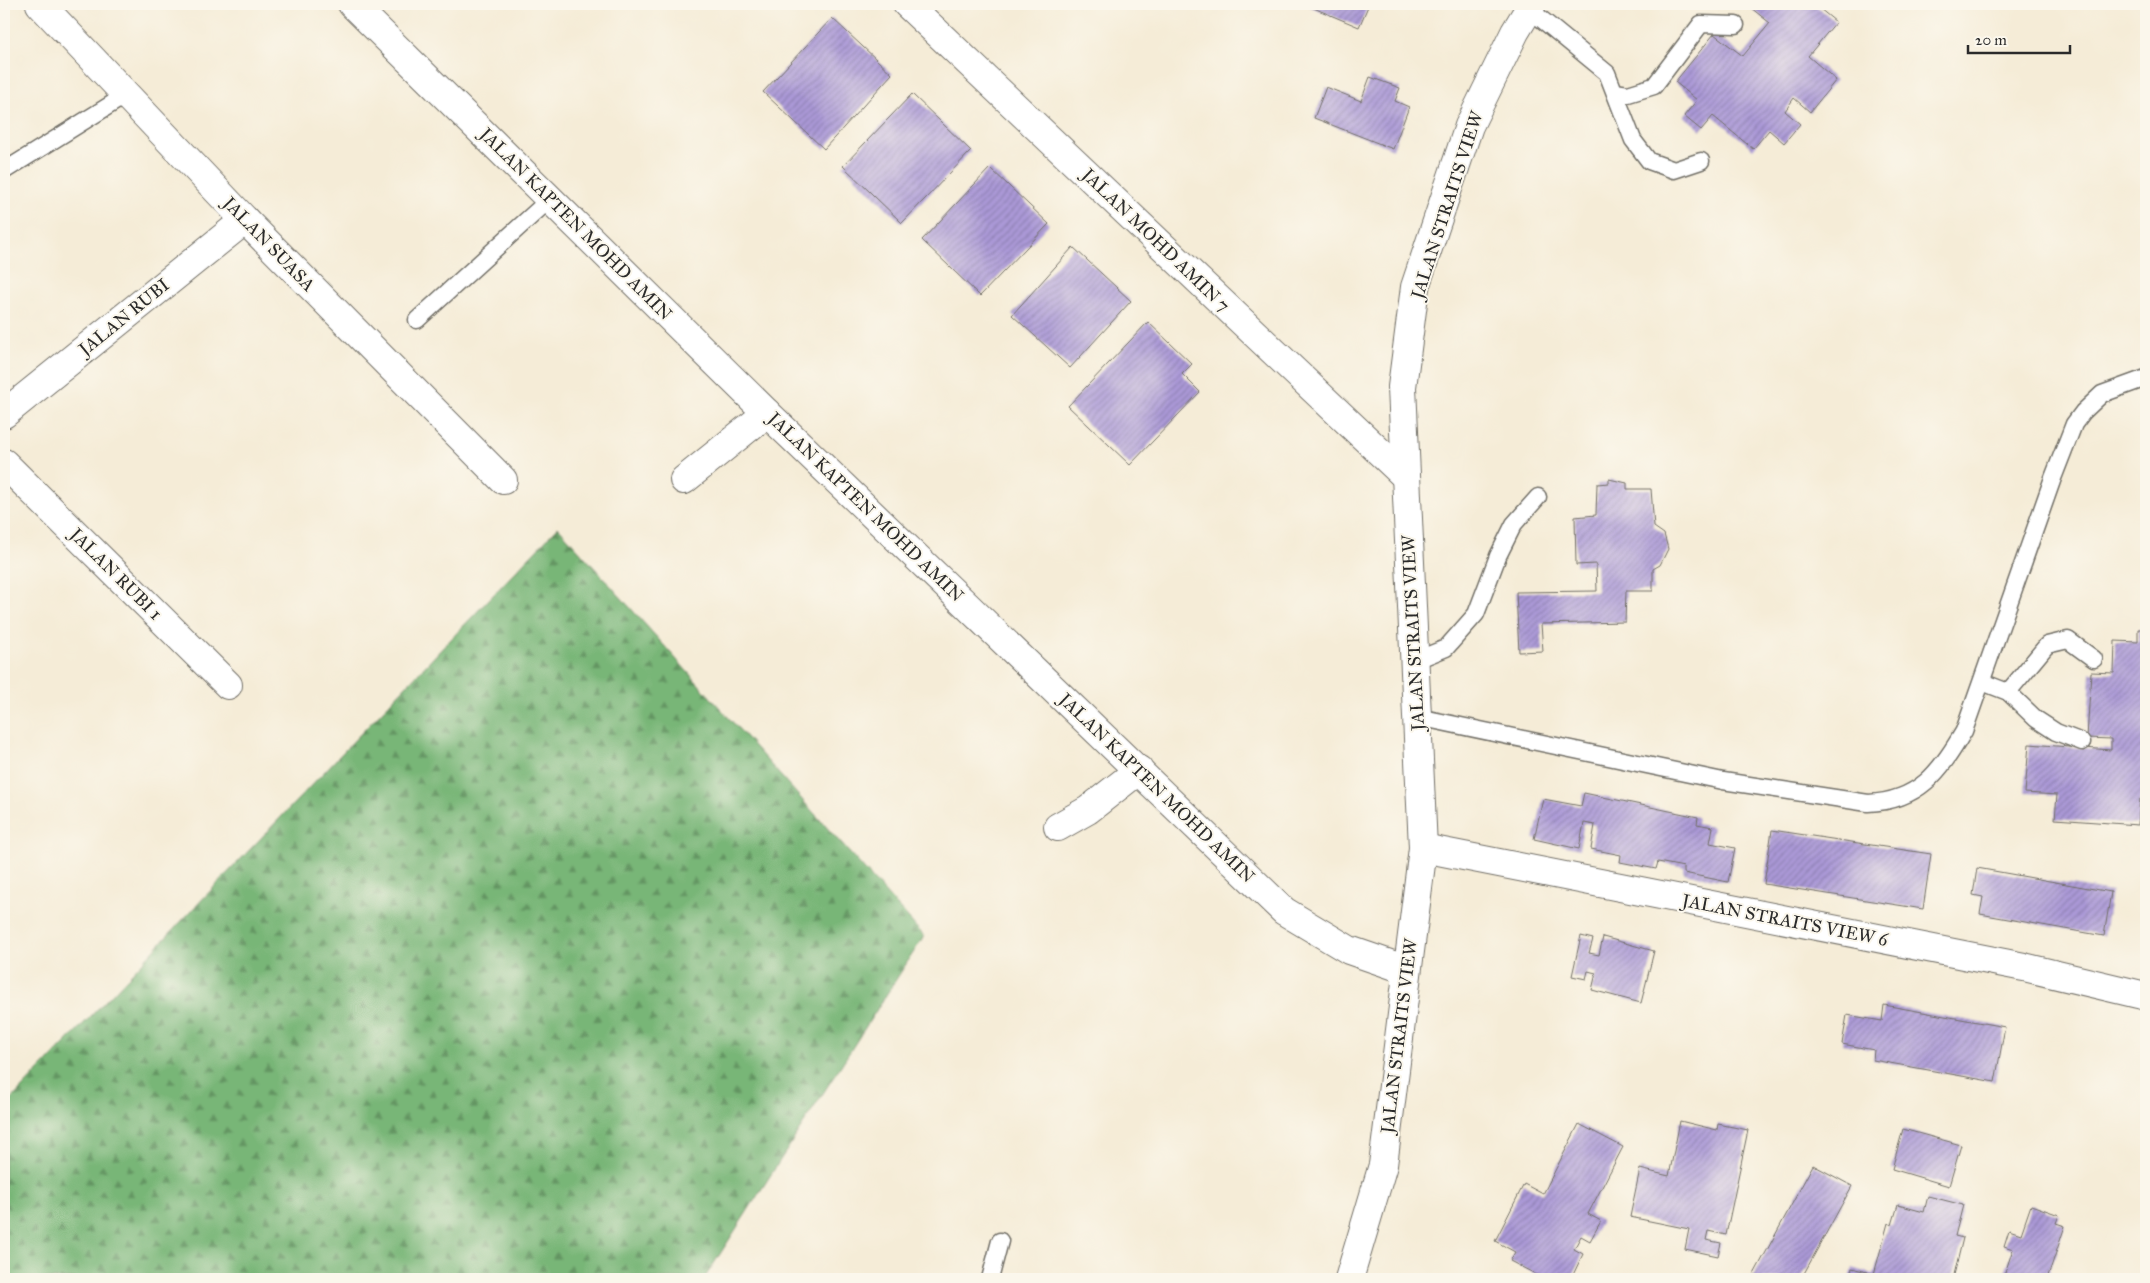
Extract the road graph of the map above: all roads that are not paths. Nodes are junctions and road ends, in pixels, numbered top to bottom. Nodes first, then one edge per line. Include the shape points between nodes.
1 (40, 4) edge
2 (352, 4) edge
3 (907, 4) edge
4 (1528, 5) edge
5 (1736, 25) dead end
6 (1615, 92) junction
7 (126, 95) junction
8 (1701, 162) dead end
9 (4, 171) edge
10 (551, 198) junction
11 (245, 220) junction
12 (417, 320) dead end
13 (2146, 378) edge
14 (767, 412) junction
15 (4, 414) edge
16 (4, 463) edge
17 (1405, 476) junction
18 (503, 480) dead end
19 (684, 480) dead end
20 (1538, 497) dead end
21 (2094, 659) dead end
22 (1414, 661) junction
23 (1982, 682) junction
24 (228, 685) dead end
25 (2008, 692) junction
26 (1418, 718) junction
27 (2082, 742) dead end
28 (1139, 770) junction
29 (1058, 828) dead end
30 (1423, 848) junction
31 (1407, 970) junction
32 (2146, 996) edge
33 (1000, 1241) dead end
34 (990, 1279) edge
35 (1349, 1279) edge

1 - 7 street, JALAN SUASA
2 - 10 street, JALAN KAPTEN MOHD AMIN
3 - 17 street, JALAN MOHD AMIN 7
4 - 6 lane via 1607,74
4 - 17 street, JALAN STRAITS VIEW via 1469,126 1415,287 1402,387
5 - 6 lane via 1701,24 1654,86 1628,94
6 - 8 lane via 1633,140 1649,161 1674,170
7 - 9 lane
7 - 11 street, JALAN SUASA
10 - 12 lane
10 - 14 street, JALAN KAPTEN MOHD AMIN
11 - 15 street, JALAN RUBI
11 - 18 street, JALAN SUASA
13 - 23 lane via 2102,394 2074,424
14 - 19 street
14 - 28 street, JALAN KAPTEN MOHD AMIN
16 - 24 street, JALAN RUBI 1
17 - 22 street, JALAN STRAITS VIEW
20 - 22 lane via 1514,524 1476,614 1446,648
21 - 25 lane via 2068,640 2057,641 2047,645
22 - 26 street, JALAN STRAITS VIEW
23 - 25 lane
23 - 26 lane via 1964,731 1943,766 1919,789 1888,802 1868,803 1722,781
25 - 27 lane via 2056,732
26 - 30 street, JALAN STRAITS VIEW
28 - 29 street via 1088,810
28 - 31 street, JALAN KAPTEN MOHD AMIN via 1284,911 1349,950
30 - 31 street, JALAN STRAITS VIEW
30 - 32 street, JALAN STRAITS VIEW 6 via 2014,965
31 - 35 street, JALAN STRAITS VIEW via 1383,1165
33 - 34 lane

